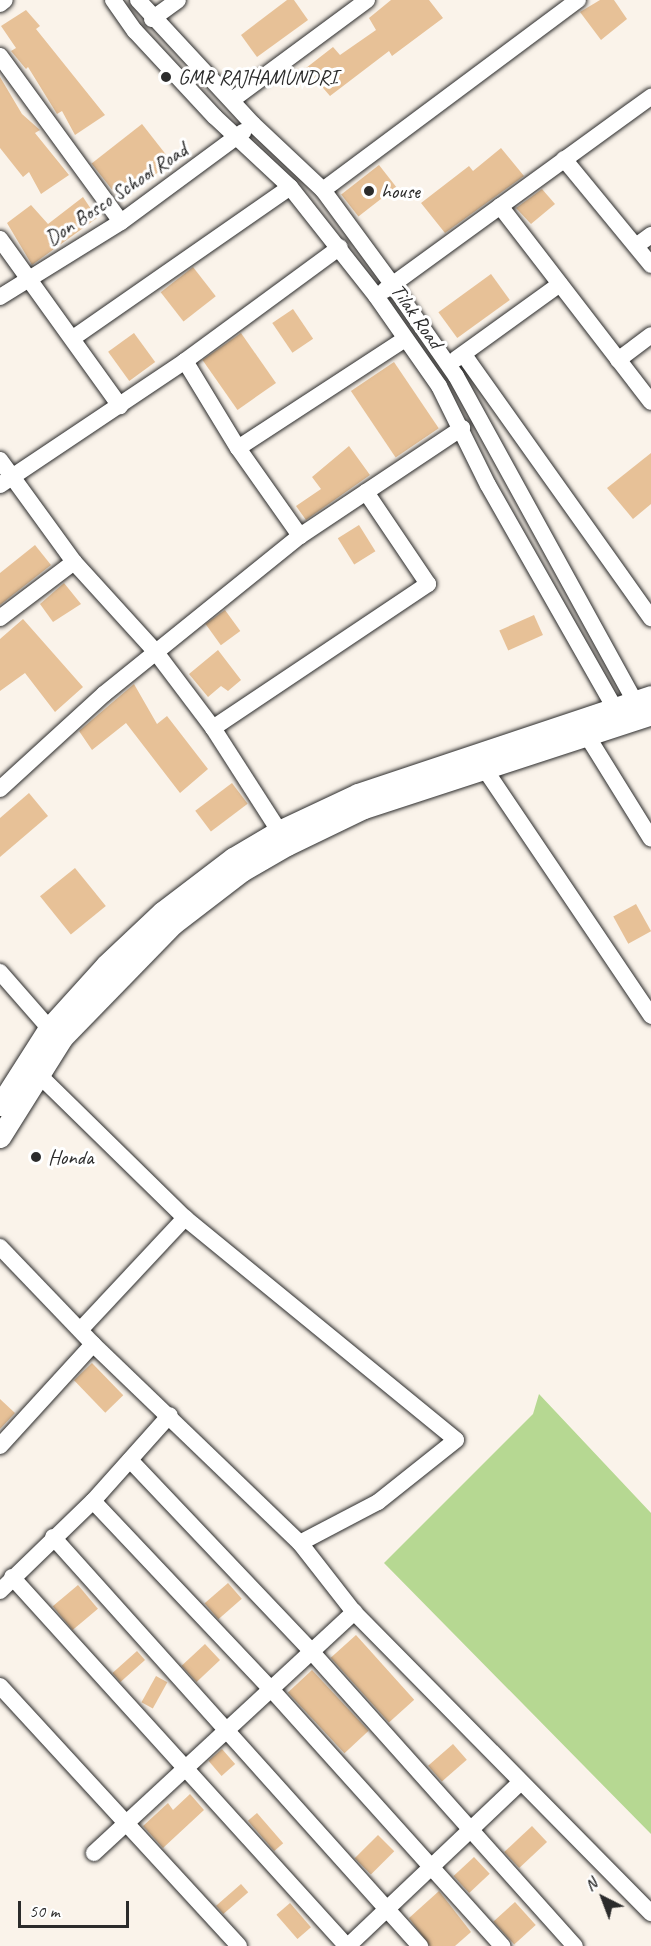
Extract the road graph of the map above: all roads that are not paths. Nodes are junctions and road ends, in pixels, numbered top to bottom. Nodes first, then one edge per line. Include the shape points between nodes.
1 (5, 0) edge
2 (113, 0) edge
3 (138, 0) edge
4 (178, 0) edge
5 (367, 0) edge
6 (568, 3) edge
7 (0, 4) edge
8 (152, 19) junction
9 (0, 56) edge
10 (651, 97) edge
11 (232, 100) junction
12 (253, 124) junction
13 (237, 139) junction
14 (564, 159) junction
15 (290, 187) junction
16 (323, 190) junction
17 (500, 206) junction
18 (121, 222) junction
19 (651, 235) edge
20 (0, 239) edge
21 (636, 246) junction
22 (340, 247) junction
23 (651, 265) edge
24 (29, 278) junction
25 (392, 284) junction
26 (560, 284) junction
27 (376, 296) junction
28 (0, 297) edge
29 (651, 335) edge
30 (73, 338) junction
31 (405, 339) junction
32 (464, 355) junction
33 (618, 360) junction
34 (185, 361) junction
35 (447, 364) junction
36 (651, 402) edge
37 (120, 406) junction
38 (462, 428) junction
39 (238, 448) junction
40 (0, 460) edge
41 (5, 481) edge
42 (366, 492) junction
43 (300, 536) junction
44 (74, 562) junction
45 (0, 618) edge
46 (651, 618) edge
47 (155, 651) junction
48 (636, 709) edge
49 (213, 728) junction
50 (586, 734) junction
51 (484, 768) junction
52 (0, 789) edge
53 (279, 831) junction
54 (651, 839) edge
55 (0, 972) edge
56 (651, 1015) edge
57 (49, 1028) junction
58 (38, 1074) junction
59 (0, 1105) edge
60 (0, 1137) edge
61 (185, 1218) junction
62 (0, 1247) edge
63 (82, 1328) junction
64 (93, 1344) junction
65 (170, 1415) junction
66 (0, 1446) edge
67 (130, 1460) junction
68 (93, 1501) junction
69 (53, 1537) junction
70 (300, 1543) junction
71 (12, 1577) junction
72 (0, 1591) edge
73 (354, 1612) junction
74 (311, 1651) junction
75 (0, 1686) edge
76 (271, 1689) junction
77 (228, 1729) junction
78 (184, 1770) junction
79 (521, 1782) junction
80 (124, 1825) junction
81 (473, 1831) junction
82 (94, 1852) dead end
83 (430, 1871) junction
84 (388, 1910) junction
85 (651, 1912) edge
86 (239, 1946) edge
87 (347, 1946) edge
88 (420, 1946) edge
89 (502, 1946) edge
90 (575, 1946) edge

1 - 7 street
2 - 13 street, Tilak Road via 135,31
3 - 8 street, Tilak Road
4 - 8 street
5 - 11 street
6 - 16 street
8 - 11 street, Tilak Road
9 - 18 street
10 - 14 street
11 - 12 street, Tilak Road
12 - 13 street, Don Bosco School Road
12 - 16 street, Tilak Road
13 - 15 street, Tilak Road
13 - 18 street, Don Bosco School Road
14 - 17 street
14 - 21 street
15 - 22 street, Tilak Road
15 - 30 street
16 - 25 street, Tilak Road
17 - 25 street
17 - 26 street
18 - 24 street, Don Bosco School Road
19 - 21 street
20 - 24 street
21 - 23 street
22 - 27 street, Tilak Road
22 - 34 street
24 - 28 street, Don Bosco School Road
24 - 30 street
25 - 27 street
25 - 35 street, Tilak Road
26 - 32 street
26 - 33 street
27 - 31 street, Tilak Road
29 - 33 street
30 - 37 street
31 - 38 street, Tilak Road
31 - 39 street
32 - 35 street
32 - 46 street
33 - 36 street
34 - 37 street
34 - 39 street
35 - 48 street, Tilak Road
37 - 41 street
38 - 42 street
38 - 48 street, Tilak Road via 488,485
39 - 43 street
40 - 41 street
41 - 44 street
42 - 43 street
42 - 49 street via 428,584
43 - 47 street
44 - 45 street
44 - 47 street
47 - 49 street
47 - 52 street
48 - 50 main road
48 - 53 main road via 358,794
49 - 53 street
50 - 51 main road
50 - 54 street
51 - 56 street
51 - 58 main road via 364,808 287,845 242,872 173,924 118,976 62,1038
53 - 57 main road via 233,858 162,912
55 - 57 street
57 - 59 main road
58 - 60 main road
58 - 61 street
61 - 63 street
61 - 70 street via 456,1440 378,1502
62 - 63 street
63 - 64 street
64 - 65 street
64 - 66 street
65 - 67 street
65 - 70 street
67 - 68 street
67 - 74 street
68 - 69 street
68 - 76 street
69 - 71 street
69 - 77 street
70 - 73 street
71 - 72 street
71 - 78 street
73 - 74 street
73 - 79 street
74 - 76 street
74 - 81 street
75 - 80 street
76 - 77 street
76 - 83 street
77 - 78 street
77 - 84 street
78 - 80 street
78 - 87 street
79 - 81 street
79 - 85 street
80 - 82 street
80 - 86 street
81 - 83 street
81 - 90 street
83 - 84 street
83 - 89 street
84 - 87 street
84 - 88 street

